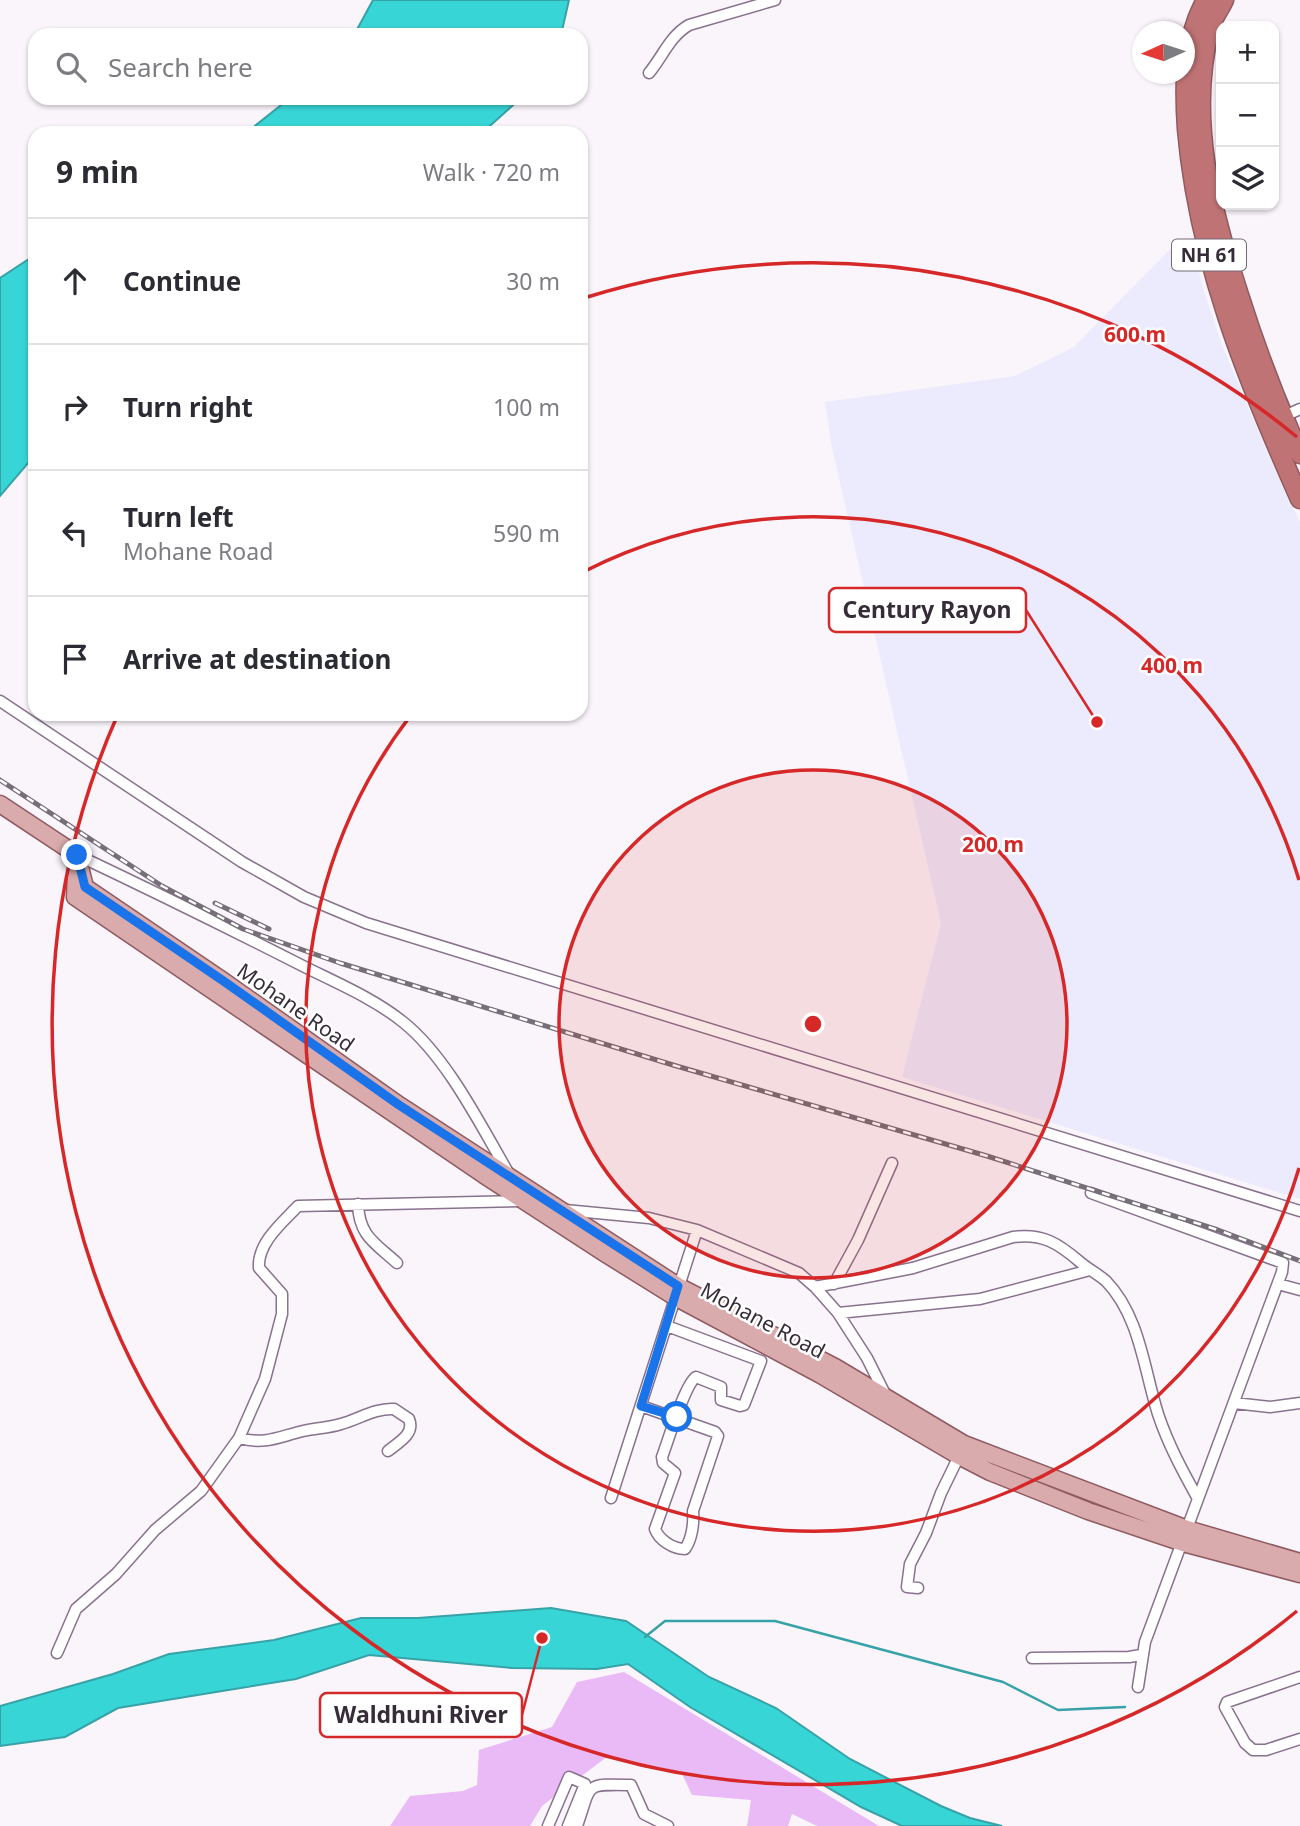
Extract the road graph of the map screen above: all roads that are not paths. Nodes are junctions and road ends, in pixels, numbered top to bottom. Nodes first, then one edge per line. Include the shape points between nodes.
1 (775, 0) edge
2 (1206, 0) edge
3 (1224, 0) edge
4 (649, 73) dead end
5 (1300, 409) edge
6 (1275, 421) junction
7 (1300, 454) edge
8 (1300, 498) edge
9 (0, 701) edge
10 (28, 720) edge
11 (30, 721) edge
12 (0, 804) edge
13 (77, 855) junction
14 (80, 892) junction
15 (892, 1163) dead end
16 (509, 1174) junction
17 (1091, 1193) dead end
18 (528, 1195) junction
19 (358, 1204) junction
20 (561, 1209) junction
21 (1300, 1211) edge
22 (697, 1230) junction
23 (397, 1263) dead end
24 (1090, 1270) junction
25 (834, 1284) junction
26 (1278, 1284) junction
27 (815, 1287) junction
28 (1300, 1290) edge
29 (677, 1291) junction
30 (838, 1313) junction
31 (667, 1326) junction
32 (824, 1369) junction
33 (886, 1396) junction
34 (1234, 1403) junction
35 (1300, 1403) edge
36 (641, 1406) junction
37 (677, 1417) junction
38 (239, 1438) junction
39 (961, 1450) junction
40 (388, 1451) dead end
41 (1197, 1497) junction
42 (611, 1498) dead end
43 (1185, 1536) junction
44 (1300, 1562) edge
45 (1300, 1574) edge
46 (919, 1588) dead end
47 (57, 1653) dead end
48 (1141, 1655) junction
49 (1032, 1658) dead end
50 (1300, 1677) edge
51 (1138, 1687) dead end
52 (1300, 1738) edge
53 (548, 1826) edge
54 (568, 1826) edge
55 (577, 1826) edge
56 (668, 1826) edge

1 - 4 street via 689,25 671,39
2 - 6 highway, NH 61 via 1195,20 1185,83 1191,176 1233,338
3 - 6 highway, NH 61 via 1210,26 1201,83 1206,165 1217,227
5 - 6 street
6 - 7 highway, NH 61
6 - 8 highway, NH 61
9 - 10 street
11 - 21 street via 242,862 304,897 366,923
12 - 13 main road
13 - 14 main road
13 - 16 street via 226,926 366,998 404,1023 430,1049
14 - 16 main road, Mohane Road via 222,980 399,1105
14 - 18 main road, Mohane Road
15 - 25 street
16 - 18 main road, Mohane Road
17 - 26 street via 1283,1263
18 - 19 street
18 - 20 main road, Mohane Road
18 - 29 main road, Mohane Road
19 - 23 street via 363,1231
19 - 38 street via 298,1206 265,1245 260,1268 282,1294 282,1314 265,1379
20 - 22 street via 649,1218
20 - 29 main road, Mohane Road
22 - 27 street via 799,1273
22 - 29 street
24 - 25 street via 1059,1246 1030,1235 913,1268
24 - 30 street via 980,1299
24 - 41 street via 1106,1282 1131,1321 1163,1427
25 - 27 street
26 - 28 street
26 - 34 street
27 - 30 street
29 - 31 street
29 - 32 main road, Mohane Road
30 - 33 street
31 - 36 street
31 - 37 street via 761,1362 744,1405 721,1400 721,1387 696,1377
32 - 33 main road, Mohane Road
32 - 39 main road, Mohane Road
33 - 39 main road, Mohane Road
34 - 35 street via 1270,1407
34 - 41 street
36 - 37 street
36 - 42 street
37 - 37 street via 662,1457 675,1473 655,1529 660,1539 685,1549 718,1436
38 - 40 street via 270,1441 394,1409 409,1419 411,1428
38 - 47 street via 201,1492 155,1530 116,1574 76,1609
39 - 43 main road, Mohane Road
39 - 46 street via 909,1564 907,1587
41 - 43 street
43 - 44 main road, Mohane Road
43 - 45 main road, Mohane Road
43 - 48 street
48 - 49 street
48 - 51 street
50 - 52 street via 1227,1702 1225,1707 1253,1750
53 - 54 street via 569,1777 585,1784
55 - 56 street via 590,1790 598,1784 631,1785 644,1814

